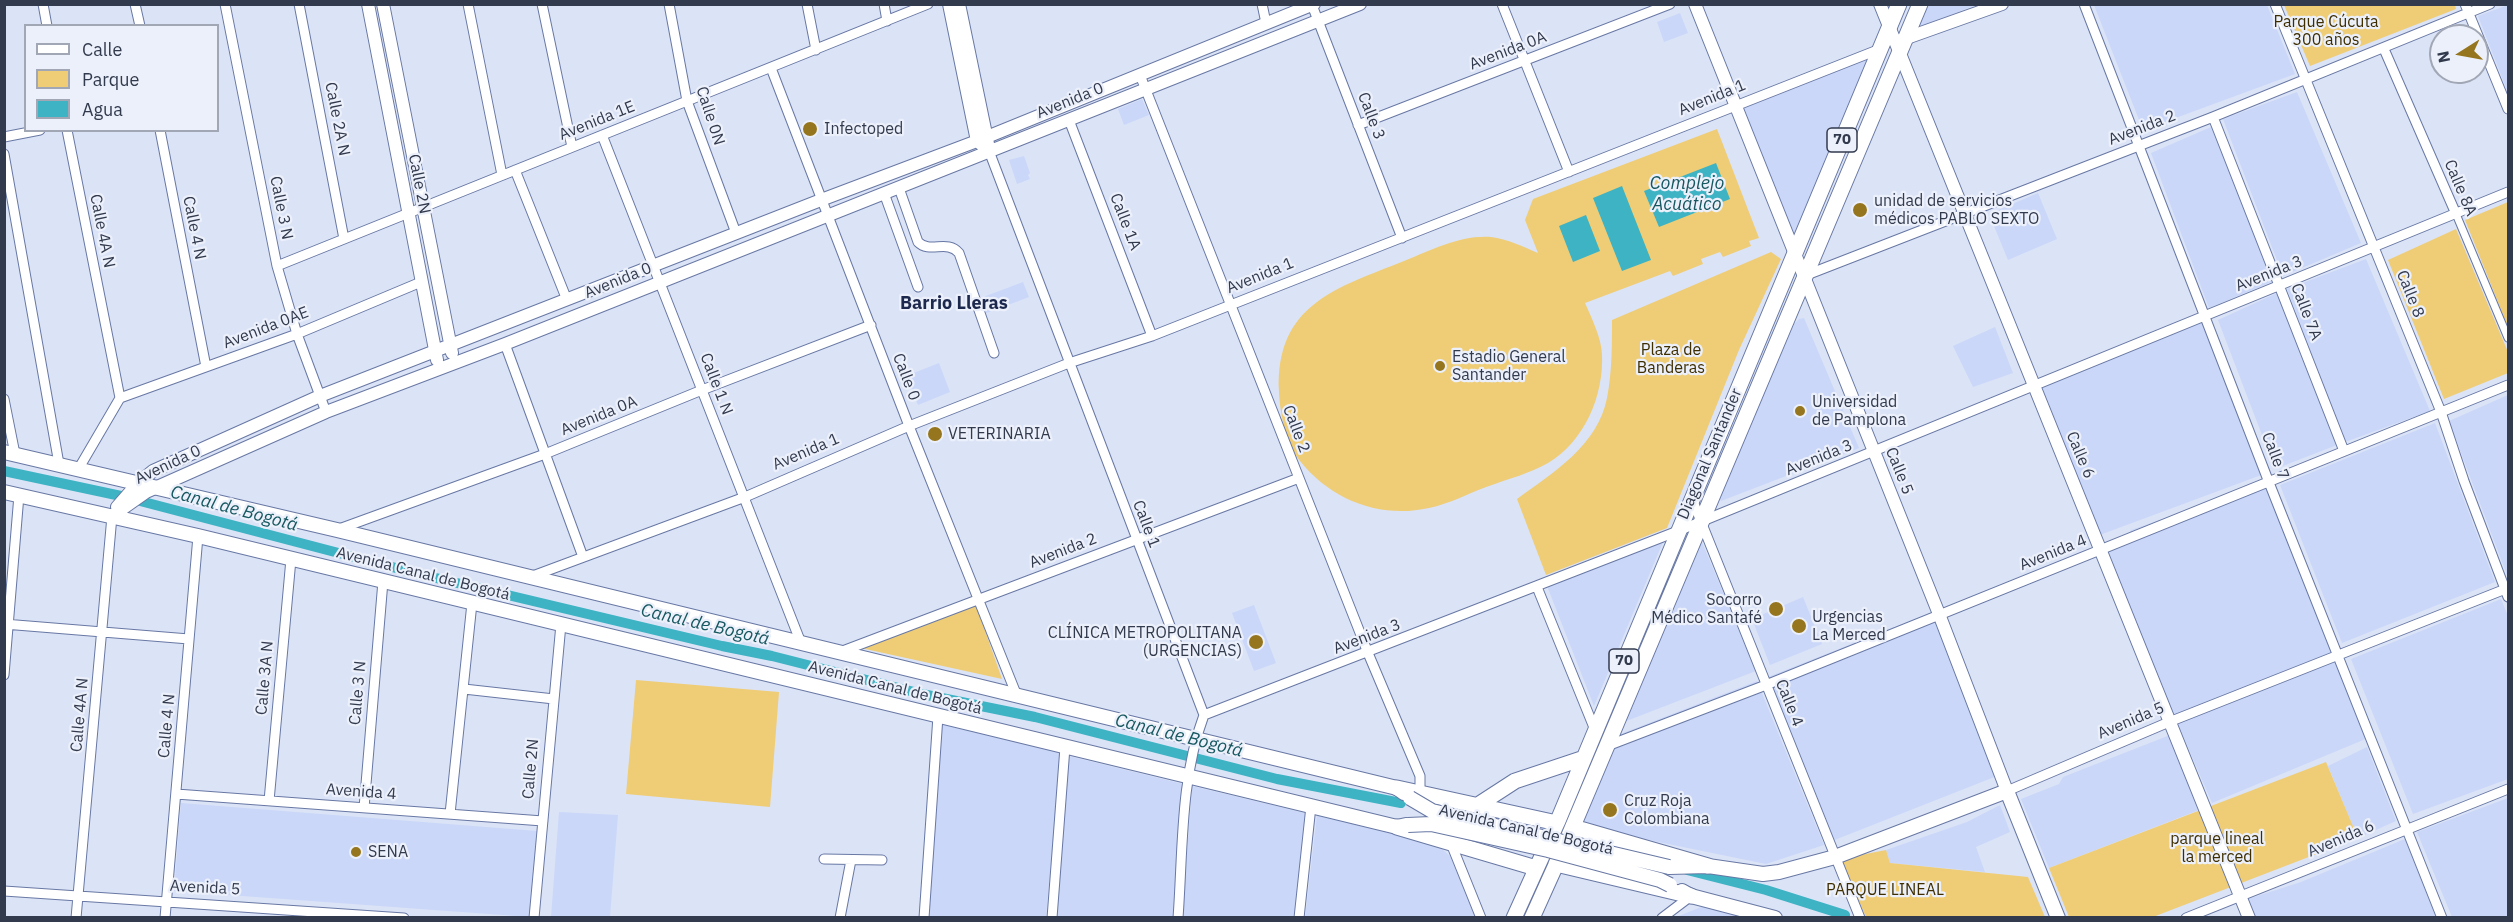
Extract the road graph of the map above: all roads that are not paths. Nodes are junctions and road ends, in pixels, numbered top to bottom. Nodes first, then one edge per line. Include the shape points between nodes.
1 (43, 4) edge
2 (135, 4) edge
3 (225, 4) edge
4 (299, 4) edge
5 (368, 4) edge
6 (383, 4) edge
7 (468, 4) edge
8 (542, 4) edge
9 (669, 4) edge
10 (807, 4) edge
11 (884, 4) edge
12 (928, 4) edge
13 (949, 4) edge
14 (959, 4) edge
15 (1262, 4) edge
16 (1360, 4) edge
17 (1502, 4) edge
18 (1670, 4) edge
19 (1695, 4) edge
20 (1880, 4) edge
21 (1899, 4) edge
22 (1920, 4) edge
23 (2002, 4) edge
24 (2084, 4) edge
25 (2275, 4) edge
26 (2490, 4) edge
27 (1313, 5) edge
28 (2466, 8) edge
29 (887, 21) junction
30 (1318, 21) junction
31 (1266, 23) junction
32 (47, 24) edge
33 (140, 24) edge
34 (1898, 41) junction
35 (1880, 49) junction
36 (2384, 49) junction
37 (816, 50) junction
38 (1525, 60) junction
39 (771, 68) junction
40 (1140, 75) junction
41 (2306, 80) junction
42 (1146, 89) junction
43 (687, 101) junction
44 (1735, 106) junction
45 (2508, 109) edge
46 (2213, 117) junction
47 (1069, 120) junction
48 (1358, 125) junction
49 (30, 132) edge
50 (68, 132) edge
51 (160, 132) edge
52 (602, 135) junction
53 (4, 137) edge
54 (982, 139) junction
55 (2139, 146) junction
56 (572, 147) junction
57 (989, 151) junction
58 (4, 154) edge
59 (516, 170) junction
60 (1569, 172) junction
61 (502, 176) junction
62 (899, 188) junction
63 (2508, 192) edge
64 (884, 193) junction
65 (821, 200) junction
66 (423, 207) junction
67 (408, 213) junction
68 (1964, 214) junction
69 (2456, 214) junction
70 (828, 215) junction
71 (736, 233) junction
72 (1402, 238) junction
73 (344, 239) junction
74 (2376, 247) junction
75 (1795, 253) junction
76 (277, 266) junction
77 (654, 266) junction
78 (1804, 276) junction
79 (421, 282) junction
80 (660, 282) junction
81 (2280, 286) junction
82 (918, 287) dead end
83 (567, 300) junction
84 (1231, 305) junction
85 (2205, 316) junction
86 (871, 325) junction
87 (297, 334) junction
88 (1152, 336) junction
89 (2508, 338) edge
90 (505, 344) junction
91 (450, 346) junction
92 (435, 352) junction
93 (994, 353) dead end
94 (454, 363) junction
95 (1069, 363) junction
96 (206, 367) junction
97 (439, 369) junction
98 (2508, 385) edge
99 (2034, 386) junction
100 (702, 390) junction
101 (320, 396) junction
102 (120, 398) junction
103 (4, 399) edge
104 (326, 412) junction
105 (2441, 412) junction
106 (909, 426) junction
107 (1874, 452) junction
108 (2344, 452) junction
109 (10, 453) edge
110 (545, 454) junction
111 (58, 464) junction
112 (79, 468) junction
113 (1299, 478) junction
114 (2268, 480) junction
115 (143, 488) junction
116 (4, 492) edge
117 (19, 495) junction
118 (745, 497) junction
119 (1692, 499) junction
120 (112, 516) junction
121 (1701, 522) junction
122 (337, 530) junction
123 (1678, 531) junction
124 (198, 536) junction
125 (1136, 540) junction
126 (2102, 550) junction
127 (583, 557) junction
128 (291, 559) junction
129 (530, 577) junction
130 (383, 581) junction
131 (1537, 587) junction
132 (2507, 592) edge
133 (979, 599) junction
134 (472, 603) junction
135 (1939, 615) junction
136 (561, 624) junction
137 (7, 625) edge
138 (102, 631) junction
139 (189, 639) junction
140 (801, 643) junction
141 (838, 652) junction
142 (1368, 653) junction
143 (2338, 656) junction
144 (4, 675) edge
145 (1766, 685) junction
146 (464, 689) junction
147 (1017, 696) junction
148 (554, 699) junction
149 (1204, 715) junction
150 (938, 716) junction
151 (2169, 722) junction
152 (1595, 730) junction
153 (1194, 743) junction
154 (1607, 746) junction
155 (1065, 747) junction
156 (1584, 758) junction
157 (1189, 774) junction
158 (1397, 788) joint
159 (2508, 789) edge
160 (2007, 791) junction
161 (176, 794) junction
162 (1415, 796) junction
163 (269, 801) junction
164 (1478, 805) junction
165 (1311, 806) junction
166 (364, 808) junction
167 (450, 814) junction
168 (543, 821) junction
169 (1557, 823) junction
170 (1402, 826) junction
171 (1573, 827) junction
172 (2406, 828) junction
173 (1450, 841) junction
174 (1835, 857) junction
175 (824, 859) dead end
176 (851, 860) junction
177 (882, 860) dead end
178 (1556, 864) junction
179 (1708, 866) junction
180 (1536, 868) junction
181 (1763, 874) joint
182 (4, 891) edge
183 (78, 896) junction
184 (1690, 896) junction
185 (2241, 897) junction
186 (166, 903) junction
187 (264, 913) edge
188 (1666, 917) edge
189 (76, 918) edge
190 (165, 918) edge
191 (404, 918) edge
192 (534, 918) edge
193 (840, 918) edge
194 (924, 918) edge
195 (1052, 918) edge
196 (1178, 918) edge
197 (1299, 918) edge
198 (1481, 918) edge
199 (1514, 918) edge
200 (1532, 918) edge
201 (1775, 918) edge
202 (1860, 918) edge
203 (2058, 918) edge
204 (2186, 918) edge
205 (2249, 918) edge
206 (2442, 918) edge

1 - 32 street
2 - 33 street
3 - 76 street, Calle 3 N
4 - 73 street, Calle 2A N
5 - 67 street, Calle 2N
6 - 66 street, Calle 2N
7 - 61 street
8 - 56 street
9 - 43 street, Calle 0N
10 - 37 street
11 - 29 street
12 - 29 street, Avenida 1E
13 - 54 street
14 - 54 street
15 - 31 street
16 - 30 street, Avenida 0
17 - 38 street
18 - 38 street, Avenida 0A
19 - 44 street, Calle 5
20 - 34 street, Calle 6
21 - 34 main road, Diagonal Santander / 70
22 - 34 main road, Diagonal Santander / 70
23 - 34 street
24 - 55 street, Calle 7
25 - 41 street, Calle 8
26 - 28 street, Avenida 2
27 - 30 street, Calle 3
27 - 31 street, Avenida 0
28 - 36 street, Avenida 2
28 - 45 street
29 - 37 street, Avenida 1E
30 - 42 street, Avenida 0
30 - 48 street, Calle 3
31 - 40 street, Avenida 0
34 - 35 main road, Diagonal Santander / 70
34 - 68 street, Calle 6
34 - 78 main road, Diagonal Santander / 70
35 - 44 street, Avenida 1
35 - 75 main road, Diagonal Santander / 70
36 - 41 street, Avenida 2
36 - 69 street, Calle 8A
37 - 39 street, Avenida 1E
38 - 48 street, Avenida 0A
38 - 60 street
39 - 43 street, Avenida 1E
39 - 65 street, Calle 0
40 - 42 street, Calle 2
40 - 54 street, Avenida 0
41 - 46 street, Avenida 2
41 - 74 street, Calle 8
42 - 47 street, Avenida 0
42 - 84 street, Calle 2
43 - 52 street, Avenida 1E
43 - 71 street, Calle 0N
44 - 60 street, Avenida 1
44 - 75 street, Calle 5
46 - 55 street, Avenida 2
46 - 81 street, Calle 7A
47 - 57 street, Avenida 0
47 - 88 street, Calle 1A
48 - 72 street, Calle 3
49 - 53 street
50 - 102 street, Calle 4A N
51 - 96 street, Calle 4 N
52 - 56 street, Avenida 1E
52 - 77 street, Calle 1 N
54 - 57 street
54 - 65 street, Avenida 0
55 - 68 street, Avenida 2
55 - 85 street, Calle 7
56 - 59 street, Avenida 1E
57 - 62 street, Avenida 0
57 - 95 street, Calle 1
58 - 111 street
59 - 61 street, Avenida 1E
59 - 83 street
60 - 72 street, Avenida 1
61 - 66 street, Avenida 1E
62 - 64 street, Avenida 0
62 - 93 street via 918,242 928,248 947,246 959,253
63 - 69 street, Avenida 3
64 - 70 street, Avenida 0
64 - 82 street
65 - 70 street, Calle 0
65 - 71 street, Avenida 0
66 - 67 street, Avenida 1E
66 - 91 street, Calle 2N
67 - 73 street, Avenida 1E
67 - 79 street, Calle 2N
68 - 78 street, Avenida 2
68 - 99 street, Calle 6
69 - 74 street, Avenida 3
69 - 89 street, Calle 8A
70 - 80 street, Avenida 0
70 - 86 street, Calle 0
71 - 77 street, Avenida 0
72 - 84 street, Avenida 1
73 - 76 street, Avenida 1E
74 - 81 street, Avenida 3
74 - 105 street, Calle 8
75 - 78 street, Calle 5
75 - 119 main road, Diagonal Santander / 70
76 - 87 street, Calle 3 N
77 - 80 street, Calle 1 N
77 - 83 street, Avenida 0
78 - 107 street, Calle 5
78 - 121 main road, Diagonal Santander / 70
79 - 87 street, Avenida 0AE
79 - 92 street, Calle 2N
80 - 90 street, Avenida 0
80 - 100 street, Calle 1 N
81 - 85 street, Avenida 3
81 - 108 street, Calle 7A
83 - 91 street, Avenida 0
84 - 88 street, Avenida 1
84 - 113 street, Calle 2
85 - 99 street, Avenida 3
85 - 114 street, Calle 7
86 - 100 street, Avenida 0A
86 - 106 street, Calle 0
87 - 96 street, Avenida 0AE
87 - 101 street, Calle 3 N
88 - 95 street, Avenida 1
90 - 94 street, Avenida 0
90 - 110 street
91 - 92 street, Avenida 0
91 - 94 street, Calle 2N
92 - 97 street, Calle 2N
92 - 101 street, Avenida 0
94 - 97 street, Avenida 0
95 - 106 street, Avenida 1
95 - 125 street, Calle 1
96 - 102 street, Avenida 0AE
97 - 104 street, Avenida 0
98 - 105 street, Avenida 4
99 - 107 street, Avenida 3
99 - 126 street, Calle 6
100 - 110 street, Avenida 0A
100 - 118 street, Calle 1 N
101 - 104 street, Calle 3 N
101 - 115 street, Avenida 0 via 153,471
102 - 112 street
103 - 109 street
104 - 115 street, Avenida 0
105 - 108 street, Avenida 4
105 - 132 street, Calle 8
106 - 118 street, Avenida 1
106 - 133 street, Calle 0
107 - 121 street, Avenida 3
107 - 135 street, Calle 5
108 - 114 street, Avenida 4
109 - 111 main road, Avenida Canal de Bogotá
110 - 122 street, Avenida 0A
110 - 127 street
111 - 112 main road, Avenida Canal de Bogotá
112 - 115 main road, Avenida Canal de Bogotá
113 - 125 street, Avenida 2
113 - 142 street, Calle 2
114 - 126 street, Avenida 4
114 - 143 street, Calle 7
115 - 120 street, Avenida 0
115 - 122 main road, Avenida Canal de Bogotá
116 - 117 main road, Avenida Canal de Bogotá
117 - 120 main road, Avenida Canal de Bogotá
117 - 137 street
118 - 127 street, Avenida 1
118 - 140 street, Calle 1 N
119 - 121 street, Calle 4
119 - 123 main road, Diagonal Santander / 70
120 - 124 main road, Avenida Canal de Bogotá
120 - 138 street, Calle 4A N
121 - 123 street, Avenida 3
121 - 145 street, Calle 4
121 - 154 main road, Diagonal Santander / 70
122 - 129 main road, Avenida Canal de Bogotá
123 - 131 street, Avenida 3
123 - 152 main road, Diagonal Santander / 70
124 - 128 main road, Avenida Canal de Bogotá
124 - 139 street, Calle 4 N
125 - 133 street, Avenida 2
125 - 149 street, Calle 1
126 - 135 street, Avenida 4
126 - 151 street, Calle 6
127 - 129 street, Avenida 1
128 - 130 main road, Avenida Canal de Bogotá
128 - 163 street, Calle 3A N
129 - 140 main road, Avenida Canal de Bogotá
130 - 134 main road, Avenida Canal de Bogotá
130 - 166 street, Calle 3 N
131 - 142 street, Avenida 3
131 - 152 street
132 - 143 street, Avenida 5
133 - 141 street, Avenida 2
133 - 147 street, Calle 0
134 - 136 main road, Avenida Canal de Bogotá
134 - 146 street
135 - 145 street, Avenida 4
135 - 160 street, Calle 5
136 - 148 street, Calle 2N
136 - 150 main road, Avenida Canal de Bogotá
137 - 138 street
137 - 144 street
138 - 139 street
138 - 183 street, Calle 4A N
139 - 161 street, Calle 4 N
140 - 141 main road, Avenida Canal de Bogotá
141 - 147 main road, Avenida Canal de Bogotá
142 - 149 street, Avenida 3
142 - 162 street, Calle 2 via 1420,776
143 - 151 street, Avenida 5
143 - 172 street, Calle 7
145 - 154 street, Avenida 4
145 - 174 street, Calle 4
146 - 148 street
146 - 167 street
147 - 153 main road, Avenida Canal de Bogotá
148 - 168 street, Calle 2N
149 - 153 street
150 - 155 main road, Avenida Canal de Bogotá
150 - 194 street
151 - 160 street, Avenida 5
151 - 185 street, Calle 6
152 - 156 main road, Diagonal Santander / 70
153 - 157 street
153 - 158 main road, Avenida Canal de Bogotá
154 - 171 main road, Diagonal Santander / 70
155 - 157 main road, Avenida Canal de Bogotá
155 - 195 street
156 - 164 main road via 1515,781
156 - 169 main road, Diagonal Santander / 70
157 - 165 main road, Avenida Canal de Bogotá
157 - 196 street
158 - 162 main road
159 - 172 street, Avenida 6
160 - 174 main road, Avenida 5
160 - 203 main road, Calle 5
161 - 163 street, Avenida 4
161 - 186 street, Calle 4 N
162 - 164 main road
162 - 179 main road, Avenida Canal de Bogotá, bridge via 1432,811 1669,867
163 - 166 street, Avenida 4
164 - 169 main road
165 - 170 main road, Avenida Canal de Bogotá
165 - 197 street
166 - 167 street, Avenida 4
167 - 168 street, Avenida 4
168 - 192 street, Calle 2N
169 - 180 main road, Diagonal Santander / 70
170 - 173 main road
170 - 184 main road, Avenida Canal de Bogotá, bridge via 1431,824 1559,853 1660,880
171 - 178 main road, Diagonal Santander / 70
171 - 179 main road
172 - 185 street, Avenida 6
172 - 206 street, Calle 7
173 - 180 main road
173 - 198 street
174 - 181 main road, Avenida 5
174 - 202 street, Calle 4
175 - 176 street
176 - 177 street
176 - 193 street
178 - 184 main road
178 - 200 main road, Diagonal Santander / 70
179 - 181 main road, Avenida Canal de Bogotá
180 - 199 main road, Diagonal Santander / 70
182 - 183 street, Avenida 5
183 - 186 street, Avenida 5
183 - 189 street, Calle 4A N
184 - 188 street
184 - 201 main road, Avenida Canal de Bogotá
185 - 204 street, Avenida 6
185 - 205 street, Calle 6
186 - 187 street, Avenida 5
186 - 190 street, Calle 4 N
187 - 191 street, Avenida 5

